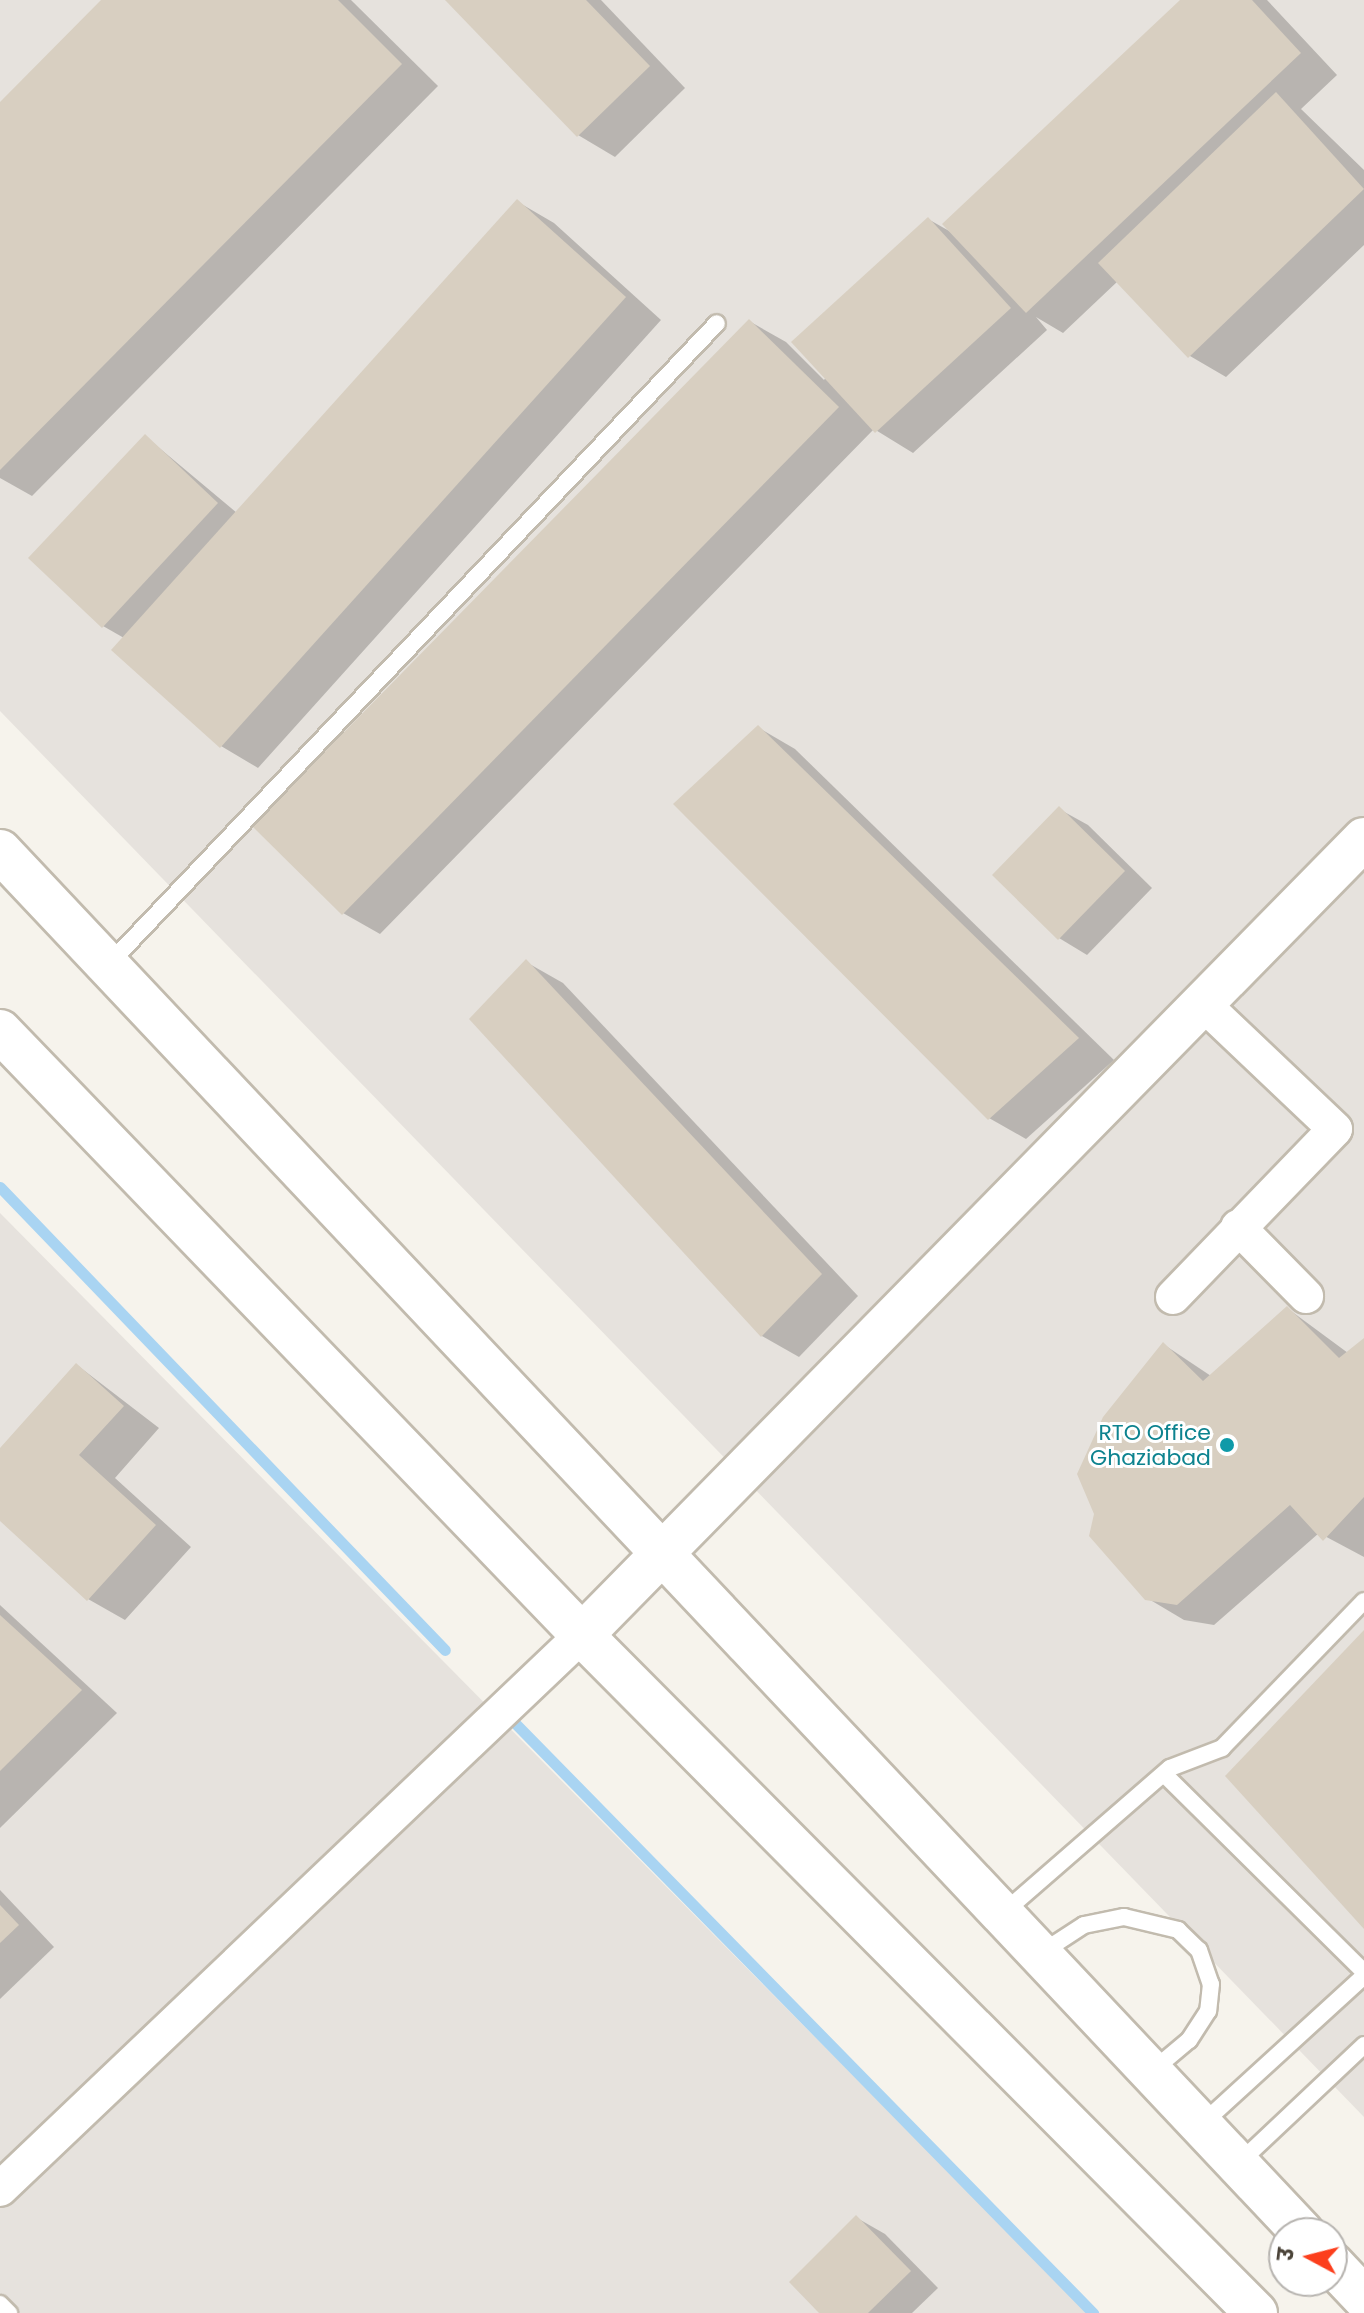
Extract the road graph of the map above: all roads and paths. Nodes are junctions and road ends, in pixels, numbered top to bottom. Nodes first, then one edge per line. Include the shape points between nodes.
1 (717, 323) dead end
2 (1364, 839) edge
3 (0, 851) edge
4 (108, 965) junction
5 (1202, 1003) junction
6 (0, 1031) edge
7 (1238, 1227) junction
8 (1306, 1296) dead end
9 (1173, 1297) dead end
10 (659, 1552) junction
11 (1364, 1601) edge
12 (582, 1635) junction
13 (1164, 1774) junction
14 (1002, 1914) junction
15 (1039, 1954) junction
16 (1364, 1974) edge
17 (1364, 2045) edge
18 (1151, 2072) junction
19 (1201, 2125) junction
20 (1238, 2164) junction
21 (0, 2189) edge
22 (1288, 2217) edge
23 (1348, 2281) edge
24 (1364, 2298) edge
25 (0, 2304) edge
26 (9, 2313) edge
27 (1256, 2313) edge

1 - 4 lane
2 - 5 street
3 - 4 street
4 - 10 street
5 - 7 street via 1335,1129
5 - 10 street
6 - 12 street
7 - 8 street
7 - 9 street
10 - 12 street
10 - 14 street
11 - 13 lane via 1222,1748
12 - 21 street
12 - 27 street
13 - 14 lane
13 - 16 lane
14 - 15 street
15 - 18 street
15 - 18 lane via 1084,1925 1124,1917 1178,1930 1199,1950 1211,1984 1208,2011 1189,2040
16 - 19 lane
17 - 20 lane
18 - 19 street
19 - 20 street
20 - 22 street
23 - 24 street
25 - 26 lane

